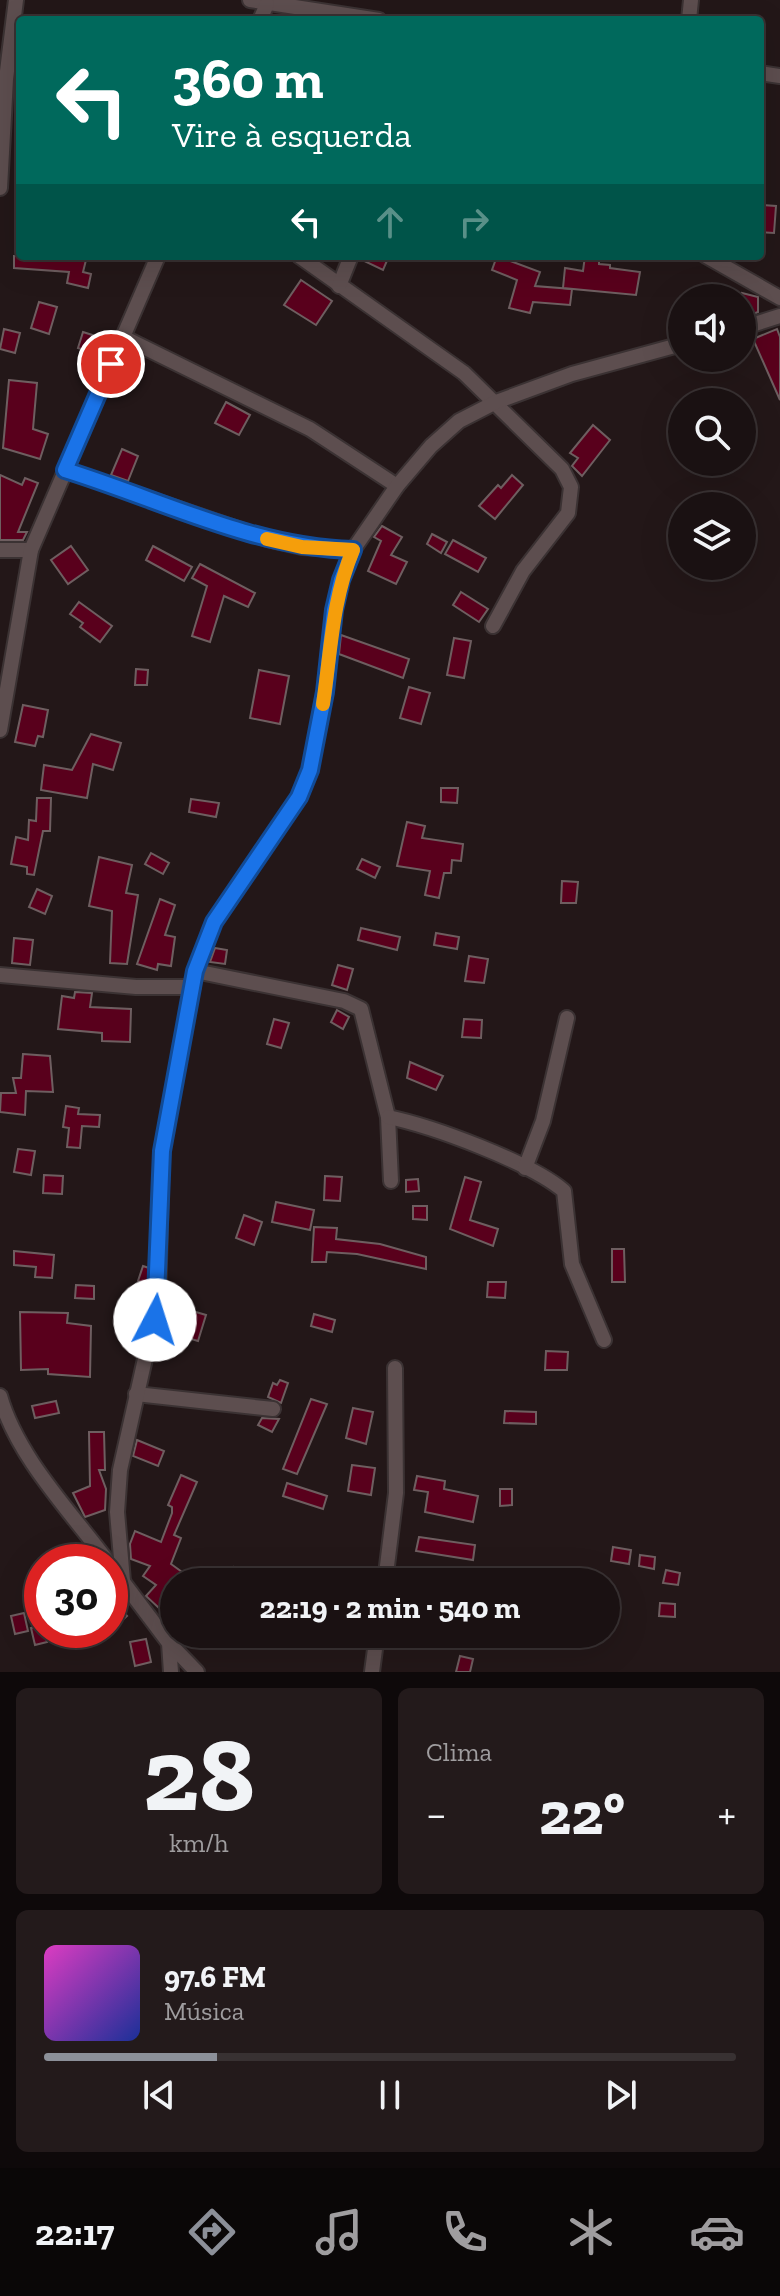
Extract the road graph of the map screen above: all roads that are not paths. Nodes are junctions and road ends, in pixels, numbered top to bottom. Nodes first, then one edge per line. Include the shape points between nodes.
1 (16, 0) edge
2 (250, 0) edge
3 (267, 4) junction
4 (292, 14) edge
5 (262, 16) edge
6 (321, 16) edge
7 (0, 188) edge
8 (156, 260) edge
9 (304, 260) edge
10 (349, 260) edge
11 (713, 260) edge
12 (339, 286) junction
13 (780, 298) edge
14 (780, 316) edge
15 (756, 324) edge
16 (123, 337) junction
17 (668, 348) edge
18 (496, 402) junction
19 (65, 470) junction
20 (397, 486) junction
21 (0, 550) edge
22 (31, 550) junction
23 (353, 550) junction
24 (493, 626) dead end
25 (5, 673) edge
26 (0, 730) edge
27 (195, 971) junction
28 (0, 975) edge
29 (193, 987) junction
30 (567, 1018) dead end
31 (388, 1117) junction
32 (525, 1168) junction
33 (391, 1181) dead end
34 (604, 1340) dead end
35 (395, 1368) dead end
36 (136, 1394) junction
37 (0, 1396) edge
38 (273, 1409) dead end
39 (95, 1544) edge
40 (121, 1544) edge
41 (387, 1568) edge
42 (128, 1588) edge
43 (160, 1631) edge
44 (169, 1648) edge
45 (174, 1648) edge
46 (375, 1648) edge
47 (171, 1672) edge
48 (197, 1672) edge
49 (372, 1672) edge

1 - 7 street
2 - 3 street
3 - 4 street
3 - 5 street
4 - 6 street
8 - 16 street
9 - 12 street
10 - 12 street
11 - 13 street
12 - 18 street via 464,373
14 - 15 street
16 - 19 street
16 - 20 street via 310,429
17 - 18 street
18 - 20 street via 459,421
18 - 24 street via 562,469 571,498 568,513 523,571
19 - 22 street
19 - 23 street via 267,539
20 - 23 street
21 - 22 street
22 - 25 street
23 - 27 street via 334,610 310,770 299,797 214,922
25 - 26 street
27 - 29 street
27 - 31 street via 357,1006
28 - 29 street
29 - 36 street via 164,1138 158,1301
30 - 32 street via 543,1121
31 - 32 street via 417,1123
31 - 33 street
32 - 34 street via 567,1196 572,1264
35 - 41 street via 396,1493
36 - 38 street
36 - 40 street via 119,1484
37 - 39 street via 24,1446
42 - 43 street
44 - 47 street
45 - 48 street
46 - 49 street

